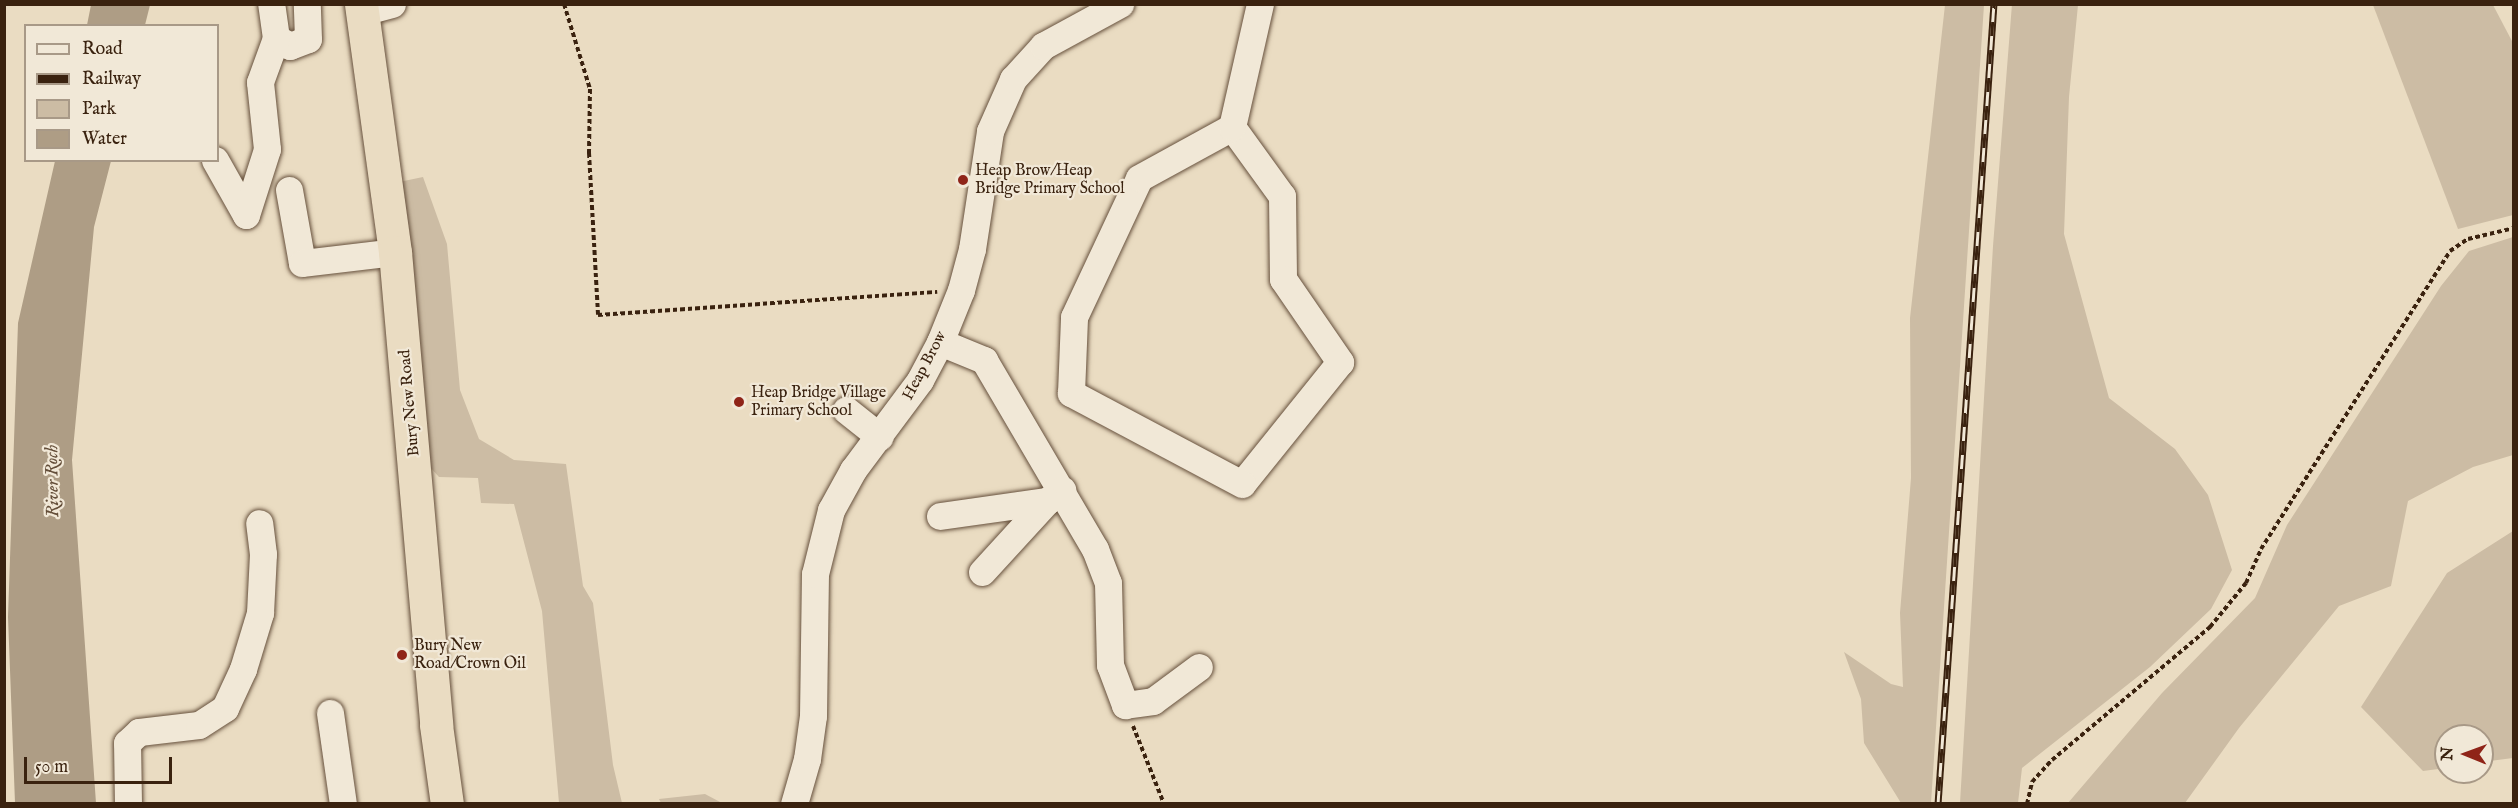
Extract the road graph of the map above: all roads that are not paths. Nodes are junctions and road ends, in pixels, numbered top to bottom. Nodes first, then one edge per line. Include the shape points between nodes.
1 (271, 4) edge
2 (307, 4) edge
3 (1120, 4) edge
4 (1260, 4) edge
5 (372, 7) edge
6 (276, 38) junction
7 (1232, 127) junction
8 (216, 162) edge
9 (289, 190) dead end
10 (395, 252) junction
11 (940, 342) junction
12 (846, 410) dead end
13 (880, 437) junction
14 (1055, 495) junction
15 (940, 516) dead end
16 (259, 523) dead end
17 (982, 572) dead end
18 (1199, 667) dead end
19 (330, 712) dead end
20 (128, 804) edge
21 (343, 804) edge
22 (447, 804) edge
23 (794, 804) edge

1 - 6 street
2 - 6 street via 308,39 290,46
3 - 11 street, Heap Brow via 1043,46 1013,79 990,131 981,204 961,290
4 - 7 street
5 - 10 highway, Bury New Road
6 - 8 street via 260,76 266,158 246,215
7 - 7 street via 1139,178 1074,317 1071,393 1242,484 1340,362 1283,279 1282,196
9 - 10 street via 302,263
10 - 22 highway, Bury New Road via 436,725
11 - 13 street, Heap Brow via 920,380
11 - 14 street via 984,360
12 - 13 street
13 - 23 street, Heap Brow via 853,470 831,510 821,541 815,574 813,716 807,759
14 - 15 street
14 - 17 street
14 - 18 street via 1095,549 1108,583 1107,647 1114,680 1125,705 1153,701
16 - 20 street via 263,554 260,613 234,689 225,708 199,726 140,732 127,743
19 - 21 street

